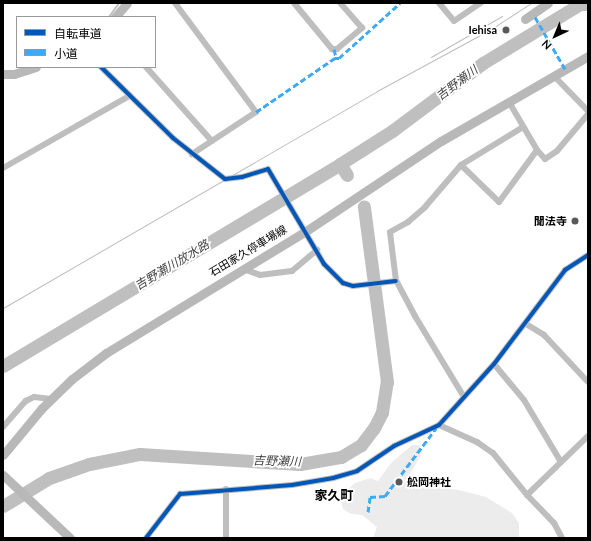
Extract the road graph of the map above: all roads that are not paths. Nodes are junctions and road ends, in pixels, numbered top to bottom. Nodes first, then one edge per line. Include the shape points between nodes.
1 (128, 3) edge
2 (175, 3) edge
3 (294, 3) edge
4 (340, 3) edge
5 (439, 3) edge
6 (481, 3) edge
7 (548, 3) edge
8 (116, 16) edge
9 (524, 19) dead end
10 (588, 56) edge
11 (33, 68) edge
12 (102, 68) edge
13 (147, 68) edge
14 (3, 74) edge
15 (554, 76) junction
16 (129, 96) junction
17 (509, 102) junction
18 (588, 111) edge
19 (588, 114) edge
20 (523, 127) junction
21 (212, 141) junction
22 (537, 150) junction
23 (192, 154) junction
24 (461, 165) junction
25 (3, 168) edge
26 (306, 230) junction
27 (317, 250) junction
28 (588, 254) edge
29 (243, 269) junction
30 (396, 281) junction
31 (526, 324) junction
32 (494, 364) junction
33 (588, 382) edge
34 (464, 397) junction
35 (52, 399) junction
36 (439, 425) junction
37 (3, 427) edge
38 (588, 436) edge
39 (3, 455) edge
40 (561, 462) junction
41 (3, 475) edge
42 (226, 489) junction
43 (526, 495) junction
44 (70, 538) edge
45 (146, 538) edge
46 (226, 538) edge
47 (562, 538) edge

1 - 8 main road
2 - 21 street via 256,112
3 - 4 street via 332,49 337,49 362,28
5 - 6 street via 454,21
7 - 9 main road
10 - 15 main road, 石田家久停車場線
11 - 14 main road via 14,74
12 - 16 street
13 - 21 street
15 - 17 main road, 石田家久停車場線
15 - 18 street
16 - 23 street
16 - 25 street
17 - 20 street
17 - 26 main road, 石田家久停車場線 via 442,141
19 - 22 street via 557,151 545,159
20 - 22 street
20 - 24 street
21 - 23 street
22 - 24 street via 498,202
23 - 26 street via 225,179 246,176 266,169
24 - 30 street via 425,207 408,222 390,232
26 - 27 street
26 - 29 main road, 石田家久停車場線
27 - 29 street via 292,271 260,275
27 - 30 street via 330,270 343,283 353,286
28 - 31 street via 565,270
29 - 35 main road, 石田家久停車場線 via 106,353
30 - 34 street via 414,316
31 - 32 street
31 - 33 street via 544,334
32 - 34 street
32 - 40 street via 524,400
34 - 36 street
35 - 37 street via 34,397 26,401
35 - 39 main road, 石田家久停車場線
36 - 42 street via 394,446 357,471 292,485
36 - 43 street via 493,452
38 - 40 street
40 - 43 street
41 - 44 main road
42 - 45 street via 180,494
42 - 46 street
43 - 47 street via 554,523

